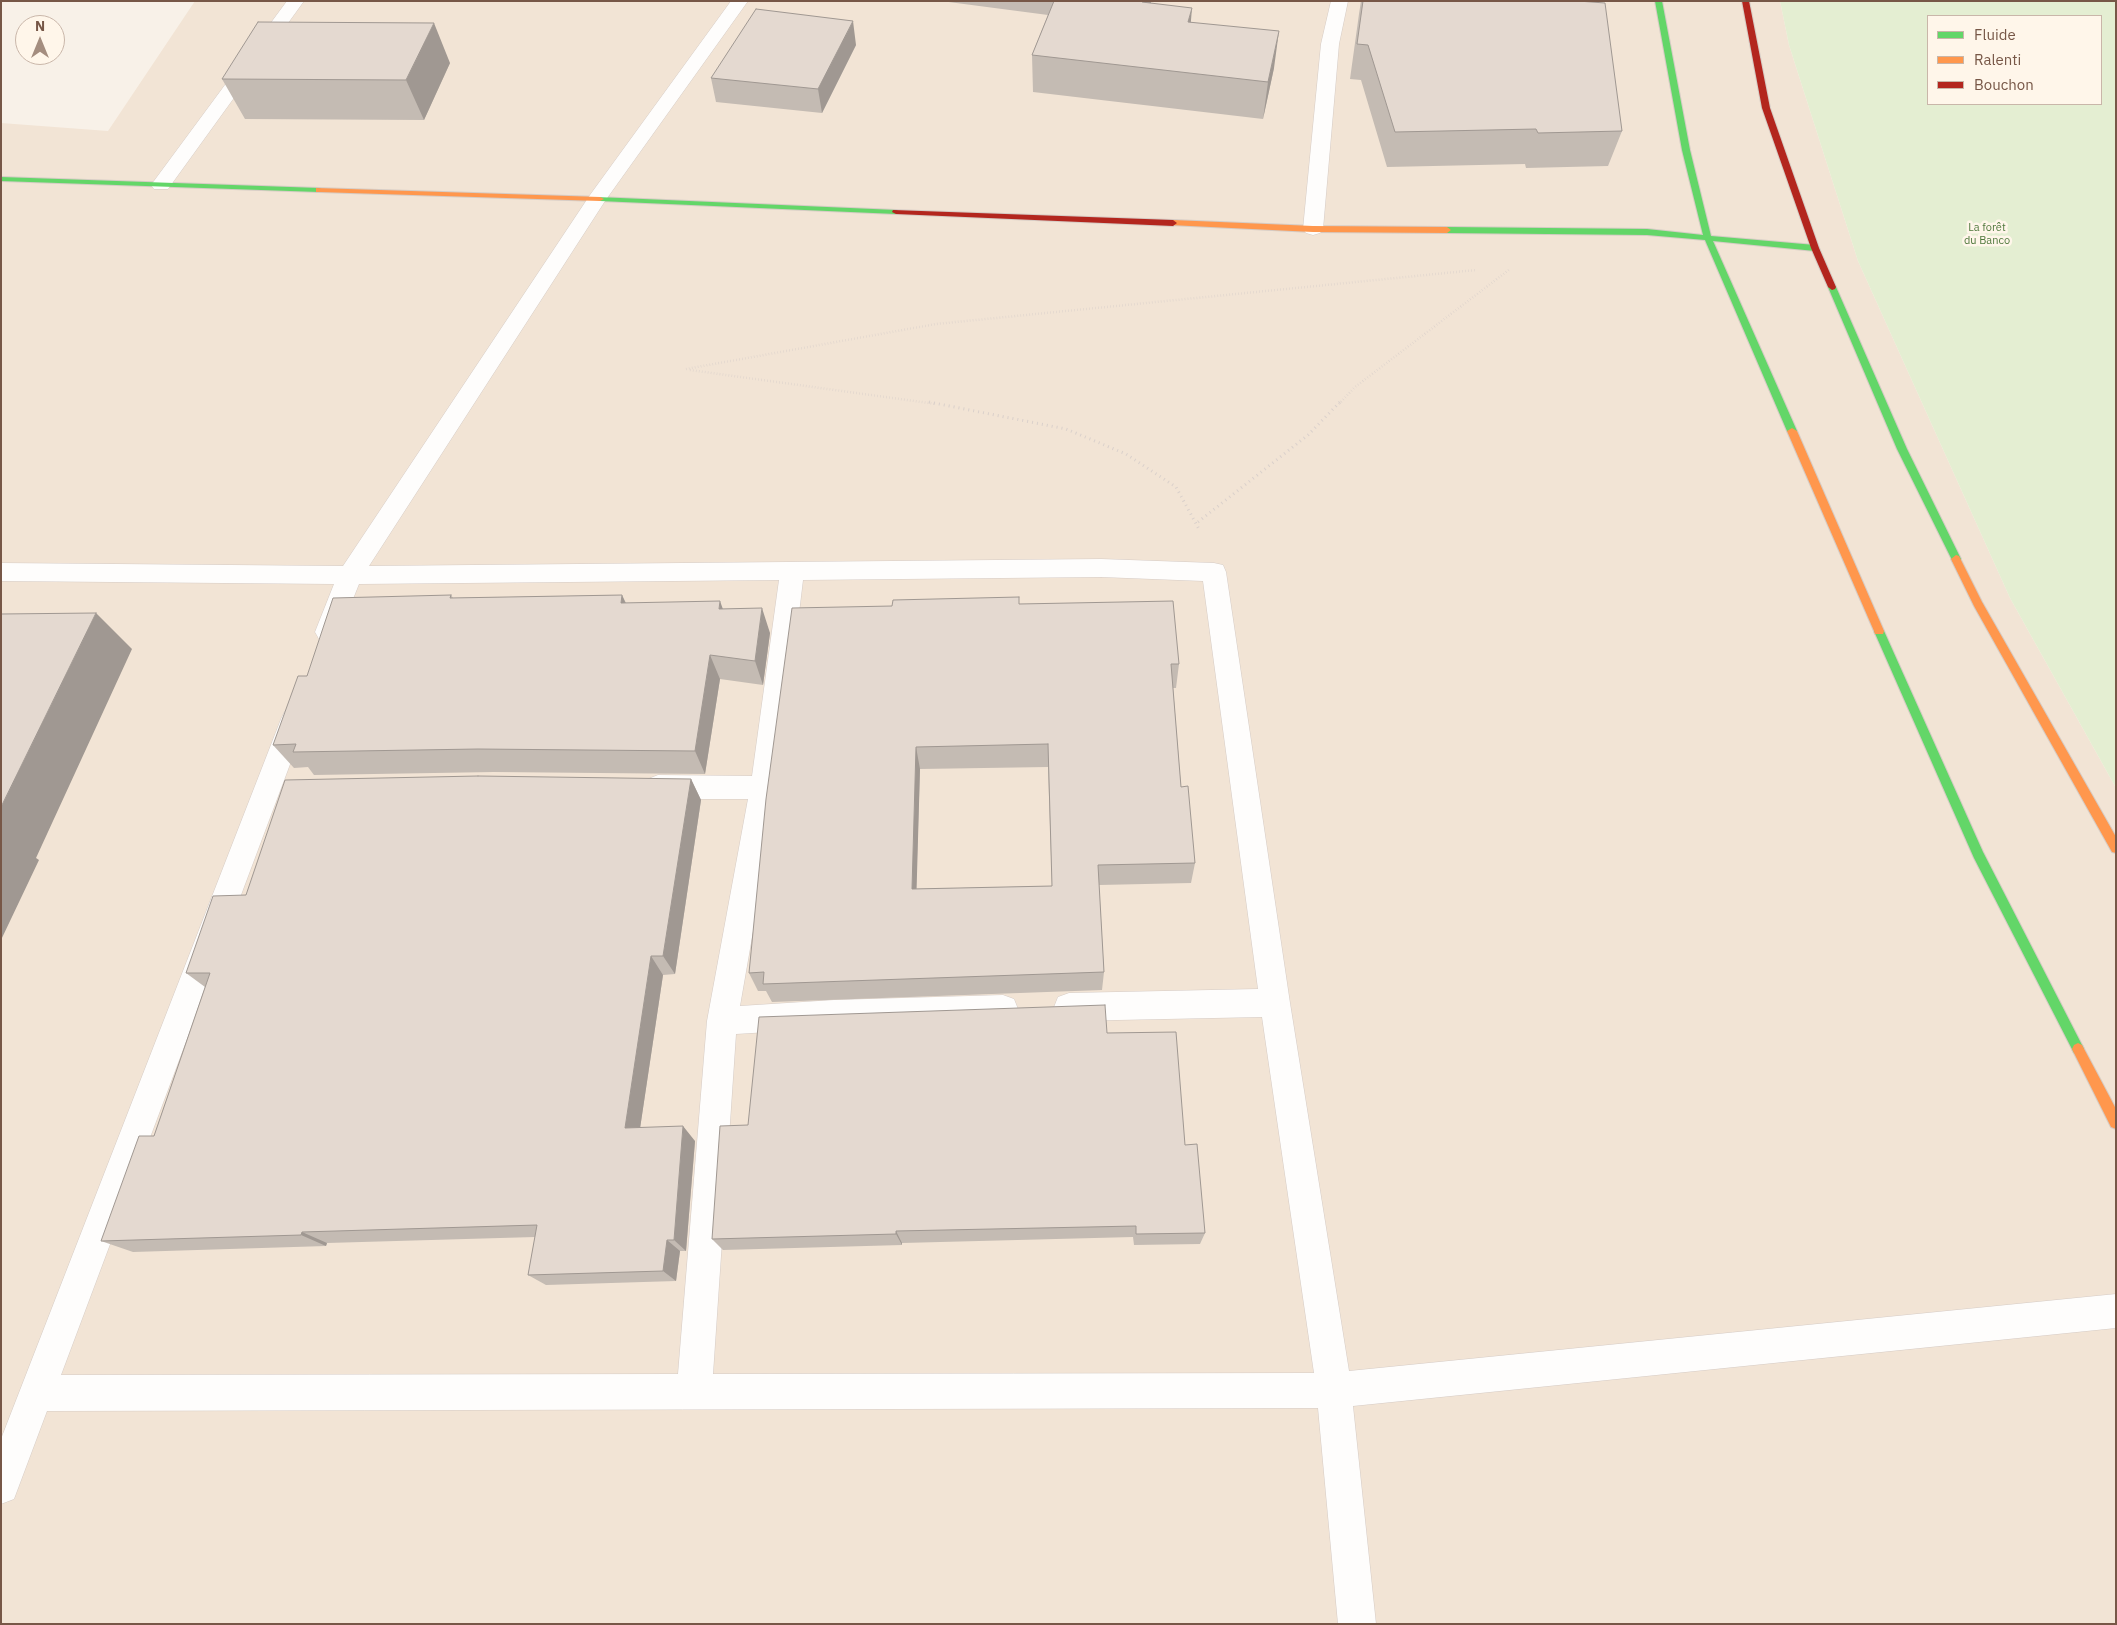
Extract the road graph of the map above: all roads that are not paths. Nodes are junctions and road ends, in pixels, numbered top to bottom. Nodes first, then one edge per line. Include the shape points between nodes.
1 (296, 1) edge
2 (740, 1) edge
3 (1340, 1) edge
4 (1658, 1) edge
5 (1745, 1) edge
6 (1, 179) edge
7 (161, 185) junction
8 (597, 199) junction
9 (1313, 229) junction
10 (1708, 238) junction
11 (1816, 248) junction
12 (792, 571) junction
13 (1, 572) edge
14 (350, 575) junction
15 (319, 655) edge
16 (305, 691) edge
17 (629, 787) edge
18 (764, 788) junction
19 (266, 789) junction
20 (296, 789) edge
21 (2116, 848) edge
22 (1275, 1003) junction
23 (722, 1021) junction
24 (2116, 1123) edge
25 (2116, 1311) edge
26 (1334, 1390) junction
27 (694, 1392) junction
28 (36, 1393) junction
29 (1, 1486) edge
30 (1357, 1624) edge

1 - 7 street
2 - 8 street
3 - 9 street via 1330,44
4 - 10 main road via 1686,150
5 - 11 main road via 1766,108
6 - 7 main road
7 - 8 main road
8 - 9 main road
8 - 14 street
9 - 10 main road via 1647,232
10 - 11 main road
10 - 24 main road via 1978,854
11 - 21 main road via 1902,449 1978,604
12 - 14 street
12 - 18 street
12 - 22 street via 1101,568 1214,572
13 - 14 street
14 - 15 street
16 - 19 street
17 - 18 street
18 - 23 street
19 - 20 street
19 - 28 street
22 - 23 street via 834,1014
22 - 26 street
23 - 27 street
25 - 26 street
26 - 27 street
26 - 30 street
27 - 28 street
28 - 29 street

